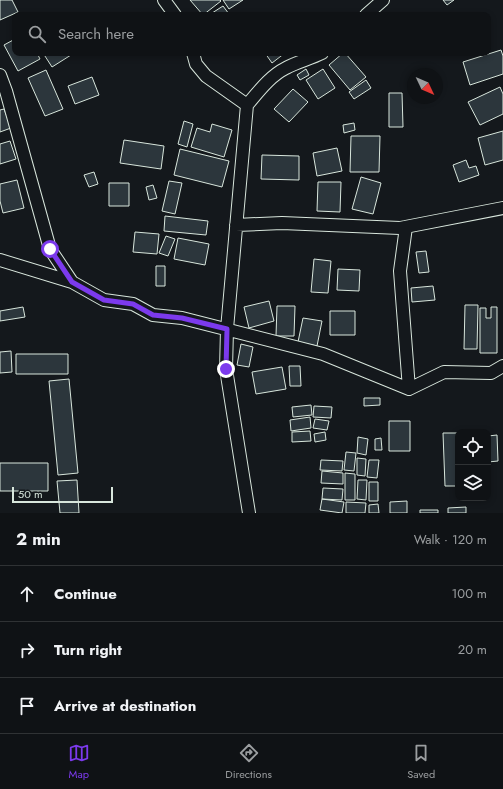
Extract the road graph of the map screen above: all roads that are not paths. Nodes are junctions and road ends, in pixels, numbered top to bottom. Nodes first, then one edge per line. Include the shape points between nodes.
1 (164, 0) edge
2 (383, 0) edge
3 (173, 12) edge
4 (369, 12) edge
5 (194, 56) edge
6 (316, 56) edge
7 (0, 75) edge
8 (247, 105) junction
9 (503, 208) edge
10 (236, 225) junction
11 (406, 227) junction
12 (0, 260) edge
13 (72, 282) junction
14 (227, 329) junction
15 (503, 366) edge
16 (409, 389) junction
17 (249, 513) edge

1 - 3 street
2 - 4 street
5 - 8 street via 196,64 206,76
6 - 8 street via 287,67 270,79
7 - 13 street via 50,249
8 - 10 street
9 - 11 street
10 - 11 street
10 - 14 street
11 - 16 street via 400,271
12 - 13 street
13 - 14 street via 104,300 133,304 153,315 182,318
14 - 16 street via 323,354
14 - 17 street via 226,369
15 - 16 street via 491,373 444,372

